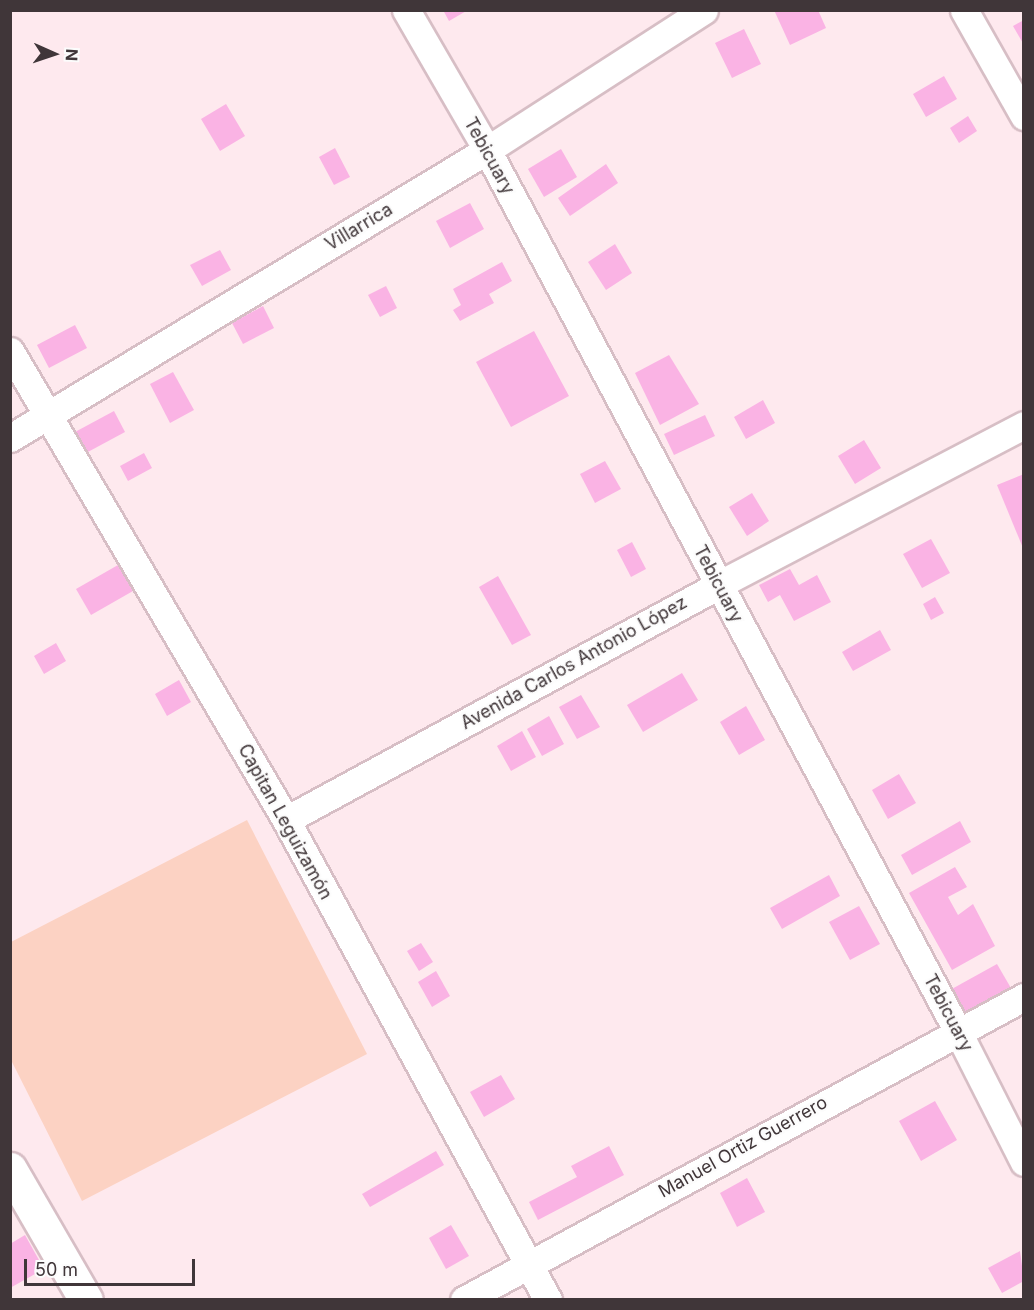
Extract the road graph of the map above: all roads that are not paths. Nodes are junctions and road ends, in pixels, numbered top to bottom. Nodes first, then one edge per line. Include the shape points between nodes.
1 (406, 10) edge
2 (704, 10) edge
3 (963, 10) edge
4 (1023, 116) edge
5 (487, 150) junction
6 (10, 351) edge
7 (48, 413) junction
8 (1023, 426) edge
9 (10, 438) edge
10 (718, 585) junction
11 (286, 819) junction
12 (1023, 997) edge
13 (957, 1030) junction
14 (1023, 1161) edge
15 (10, 1169) edge
16 (528, 1264) junction
17 (86, 1299) edge
18 (464, 1299) edge
19 (548, 1299) edge

1 - 5 street, Tebicuary
2 - 5 street, Villarrica
3 - 4 street
5 - 7 street, Villarrica
5 - 10 street, Tebicuary
6 - 7 street, Capitan Leguizamón
7 - 9 street, Villarrica
7 - 11 street, Capitan Leguizamón
8 - 10 street, Avenida Carlos Antonio López
10 - 11 street, Avenida Carlos Antonio López
10 - 13 street, Tebicuary
11 - 16 street, Capitan Leguizamón
12 - 13 street, Manuel Ortiz Guerrero
13 - 14 street, Tebicuary
13 - 16 street, Manuel Ortiz Guerrero
15 - 17 street
16 - 18 street, Manuel Ortiz Guerrero
16 - 19 street, Capitan Leguizamón

